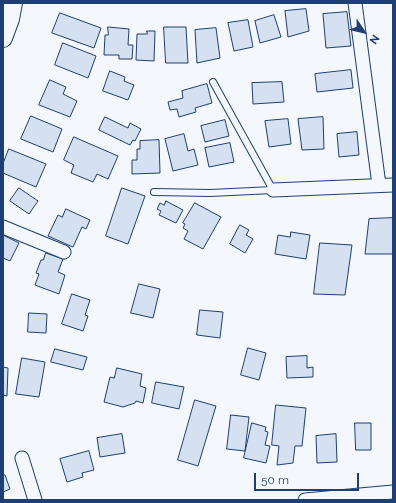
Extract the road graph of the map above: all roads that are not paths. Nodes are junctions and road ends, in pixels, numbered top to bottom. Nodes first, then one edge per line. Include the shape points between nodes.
1 (356, 3) edge
2 (9, 13) edge
3 (3, 38) edge
4 (213, 82) dead end
5 (379, 185) junction
6 (393, 185) edge
7 (273, 190) junction
8 (154, 192) dead end
9 (3, 227) edge
10 (64, 252) dead end
11 (22, 458) dead end
12 (393, 492) edge
13 (35, 500) edge
14 (305, 500) edge

1 - 5 street
2 - 3 main road
4 - 7 lane
5 - 6 street
5 - 7 street
7 - 8 lane via 210,194
9 - 10 street
11 - 13 street
12 - 14 street

